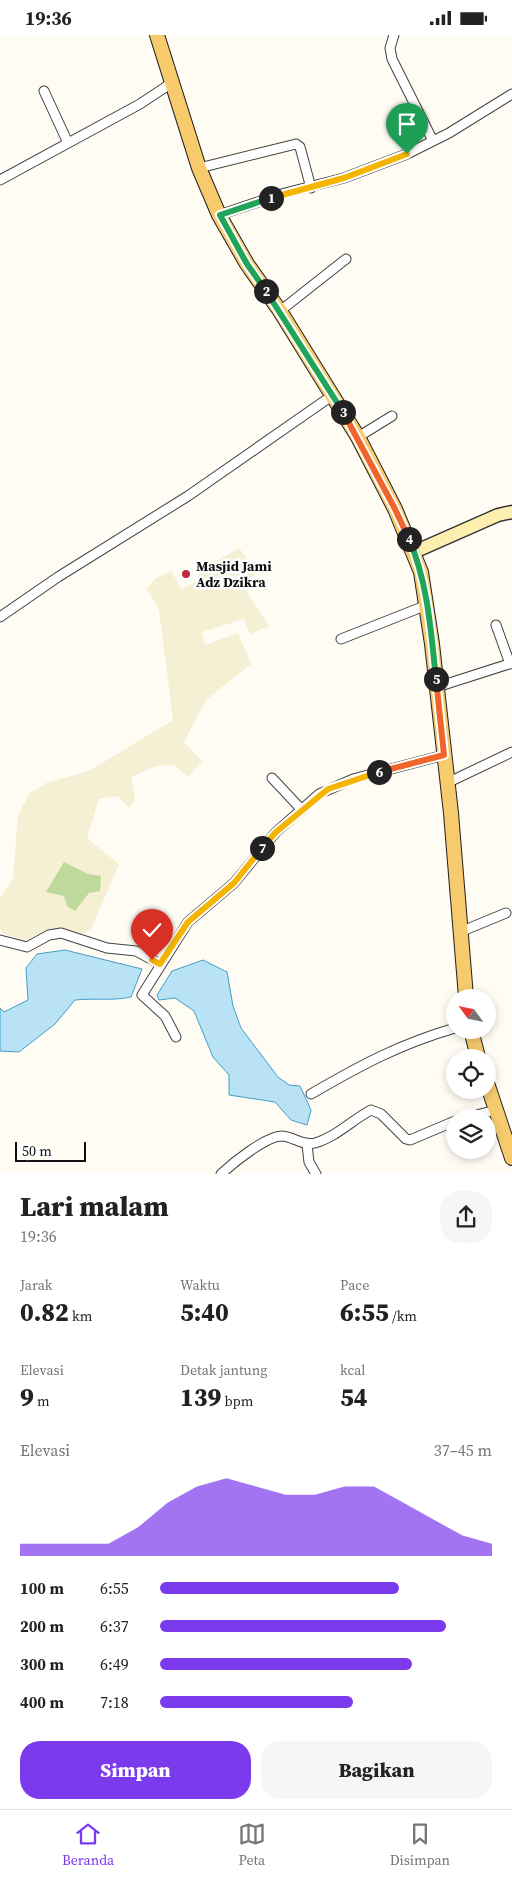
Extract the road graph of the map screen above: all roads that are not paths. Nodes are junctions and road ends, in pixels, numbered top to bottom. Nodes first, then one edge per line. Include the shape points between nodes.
1 (157, 35) edge
2 (394, 35) edge
3 (173, 82) junction
4 (44, 91) dead end
5 (512, 94) edge
6 (434, 141) junction
7 (68, 143) junction
8 (199, 167) junction
9 (0, 180) edge
10 (311, 188) junction
11 (220, 215) junction
12 (346, 259) dead end
13 (280, 311) junction
14 (334, 395) junction
15 (392, 415) dead end
16 (358, 437) junction
17 (511, 510) edge
18 (414, 552) junction
19 (427, 605) junction
20 (0, 617) edge
21 (496, 625) dead end
22 (341, 639) dead end
23 (511, 664) edge
24 (437, 687) junction
25 (512, 752) edge
26 (444, 755) junction
27 (272, 777) dead end
28 (447, 783) junction
29 (302, 810) junction
30 (506, 913) dead end
31 (460, 932) junction
32 (0, 940) edge
33 (158, 968) junction
34 (465, 989) edge
35 (446, 1030) edge
36 (176, 1037) dead end
37 (311, 1094) dead end
38 (493, 1099) edge
39 (496, 1109) joint
40 (446, 1125) edge
41 (307, 1145) junction
42 (512, 1158) edge
43 (221, 1174) edge
44 (316, 1174) edge

1 - 3 main road
2 - 6 street via 390,48 392,59
3 - 7 street
3 - 8 main road
4 - 7 street
5 - 6 street
6 - 10 street
7 - 9 street
8 - 10 street via 296,144 300,147
8 - 11 main road
10 - 11 street via 285,193
11 - 13 main road via 247,264
12 - 13 street
13 - 14 main road
14 - 16 main road
14 - 20 street via 188,496
15 - 16 street
16 - 18 main road
17 - 18 street
18 - 19 main road
19 - 22 street
19 - 24 main road
21 - 23 street
23 - 24 street
24 - 26 main road
25 - 28 street
26 - 28 main road
26 - 29 street via 336,785 319,794
27 - 29 street
28 - 31 main road
29 - 33 street via 266,843 234,883 188,922
30 - 31 street
31 - 34 main road
32 - 33 street via 27,947 49,935 61,933 107,948 136,951
33 - 36 street via 144,999 166,1017
35 - 37 street via 366,1062
38 - 39 main road
39 - 42 main road
40 - 41 street via 410,1140 381,1114 371,1110 340,1131
41 - 43 street via 282,1136 274,1138
41 - 44 street

